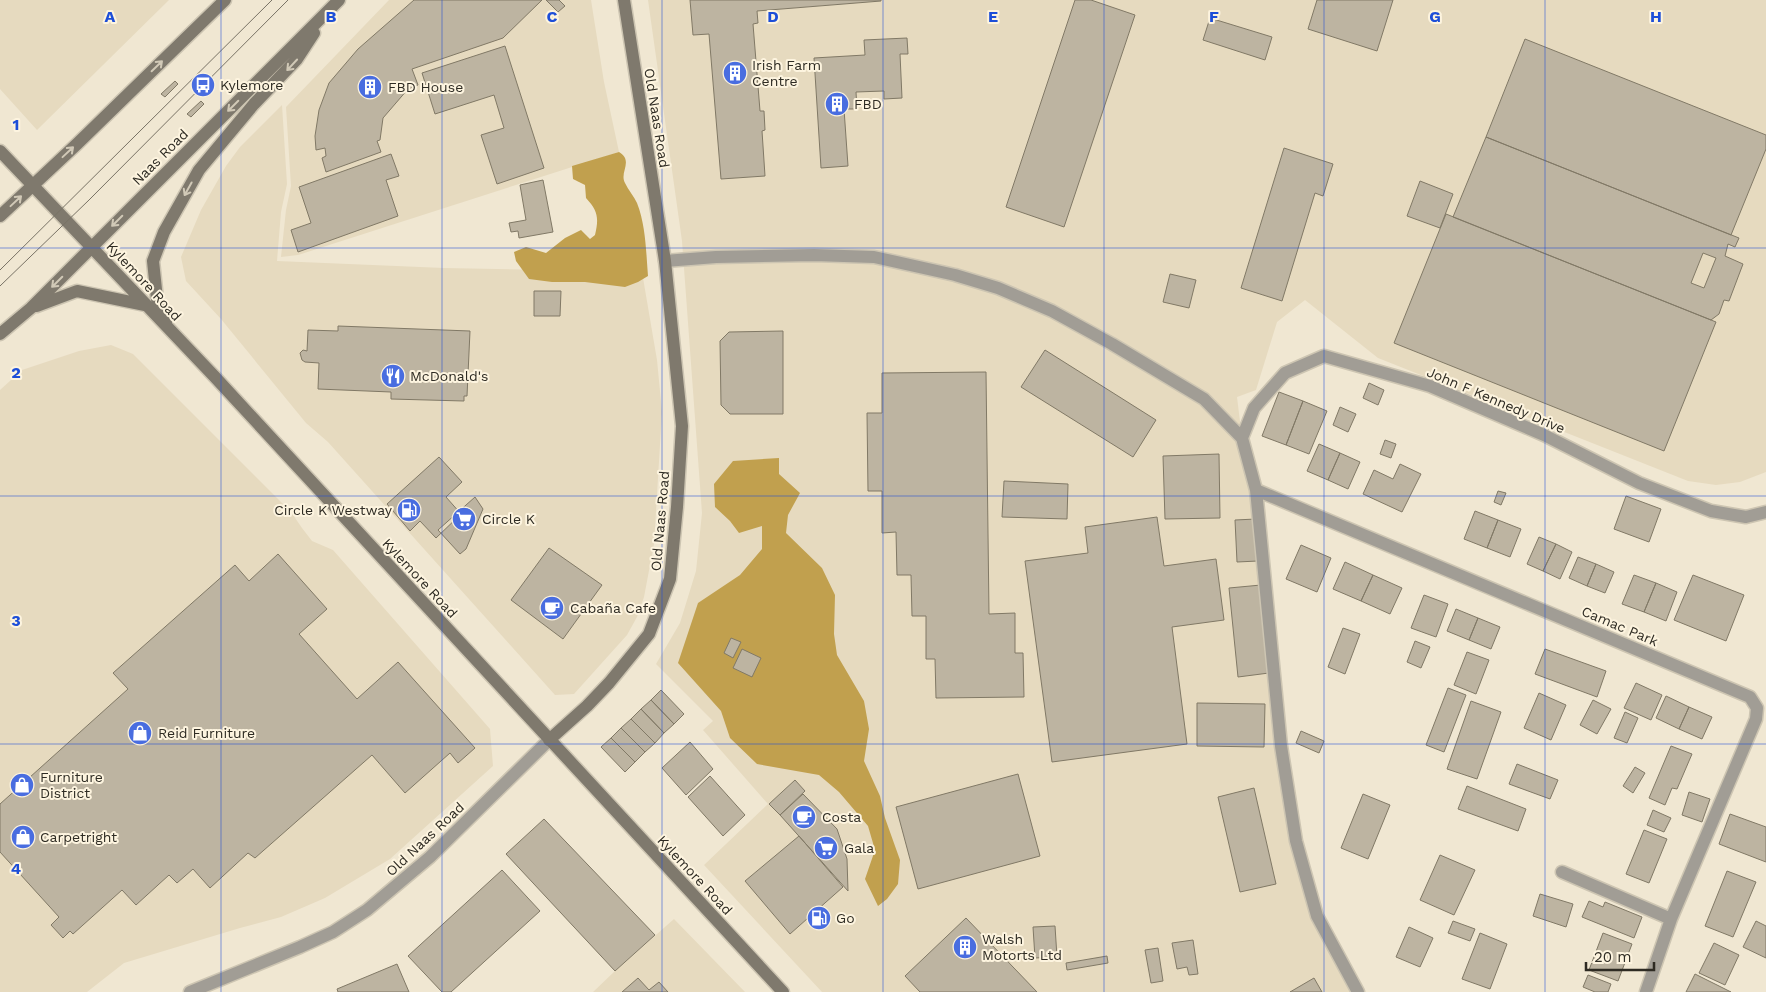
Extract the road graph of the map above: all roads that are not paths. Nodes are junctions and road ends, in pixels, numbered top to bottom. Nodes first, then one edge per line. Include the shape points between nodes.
1 (225, 0) edge
2 (339, 0) edge
3 (624, 0) edge
4 (329, 10) junction
5 (0, 151) edge
6 (33, 186) junction
7 (0, 216) edge
8 (91, 248) junction
9 (665, 261) junction
10 (145, 305) junction
11 (31, 308) junction
12 (169, 330) junction
13 (0, 334) edge
14 (1242, 438) junction
15 (1256, 490) junction
16 (1766, 512) edge
17 (1761, 708) edge
18 (549, 740) junction
19 (1562, 872) dead end
20 (1671, 919) junction
21 (190, 992) edge
22 (783, 992) edge
23 (1358, 992) edge
24 (1646, 992) edge

6 -> 1 main road
2 - 4 main road, Naas Road
3 - 9 main road, Old Naas Road
4 -> 8 main road, Naas Road
4 -> 12 main road via 297,59 199,170 164,232 153,262 157,299
5 - 6 main road, Kylemore Road
7 -> 6 main road
6 - 8 main road, Kylemore Road
8 - 10 main road, Kylemore Road
8 -> 11 main road, Naas Road
9 - 14 street via 736,256 874,257 998,288 1052,311 1204,399
9 - 18 main road, Old Naas Road via 682,426 670,579 649,634 587,706
10 - 11 main road via 77,291
10 - 12 main road, Kylemore Road
11 - 13 main road, Naas Road
12 - 18 main road, Kylemore Road
14 - 15 street
14 - 16 street, John F Kennedy Drive via 1254,408 1285,373 1324,356 1430,386 1544,435 1640,483 1711,511 1746,517
15 - 17 street, Camac Park via 1750,697
15 - 23 street via 1281,746 1296,841 1317,916
17 - 20 street, Camac Park
18 - 21 street, Old Naas Road via 430,857 367,910 300,948
18 - 22 main road, Kylemore Road
19 - 20 street
20 - 24 street, Camac Park

